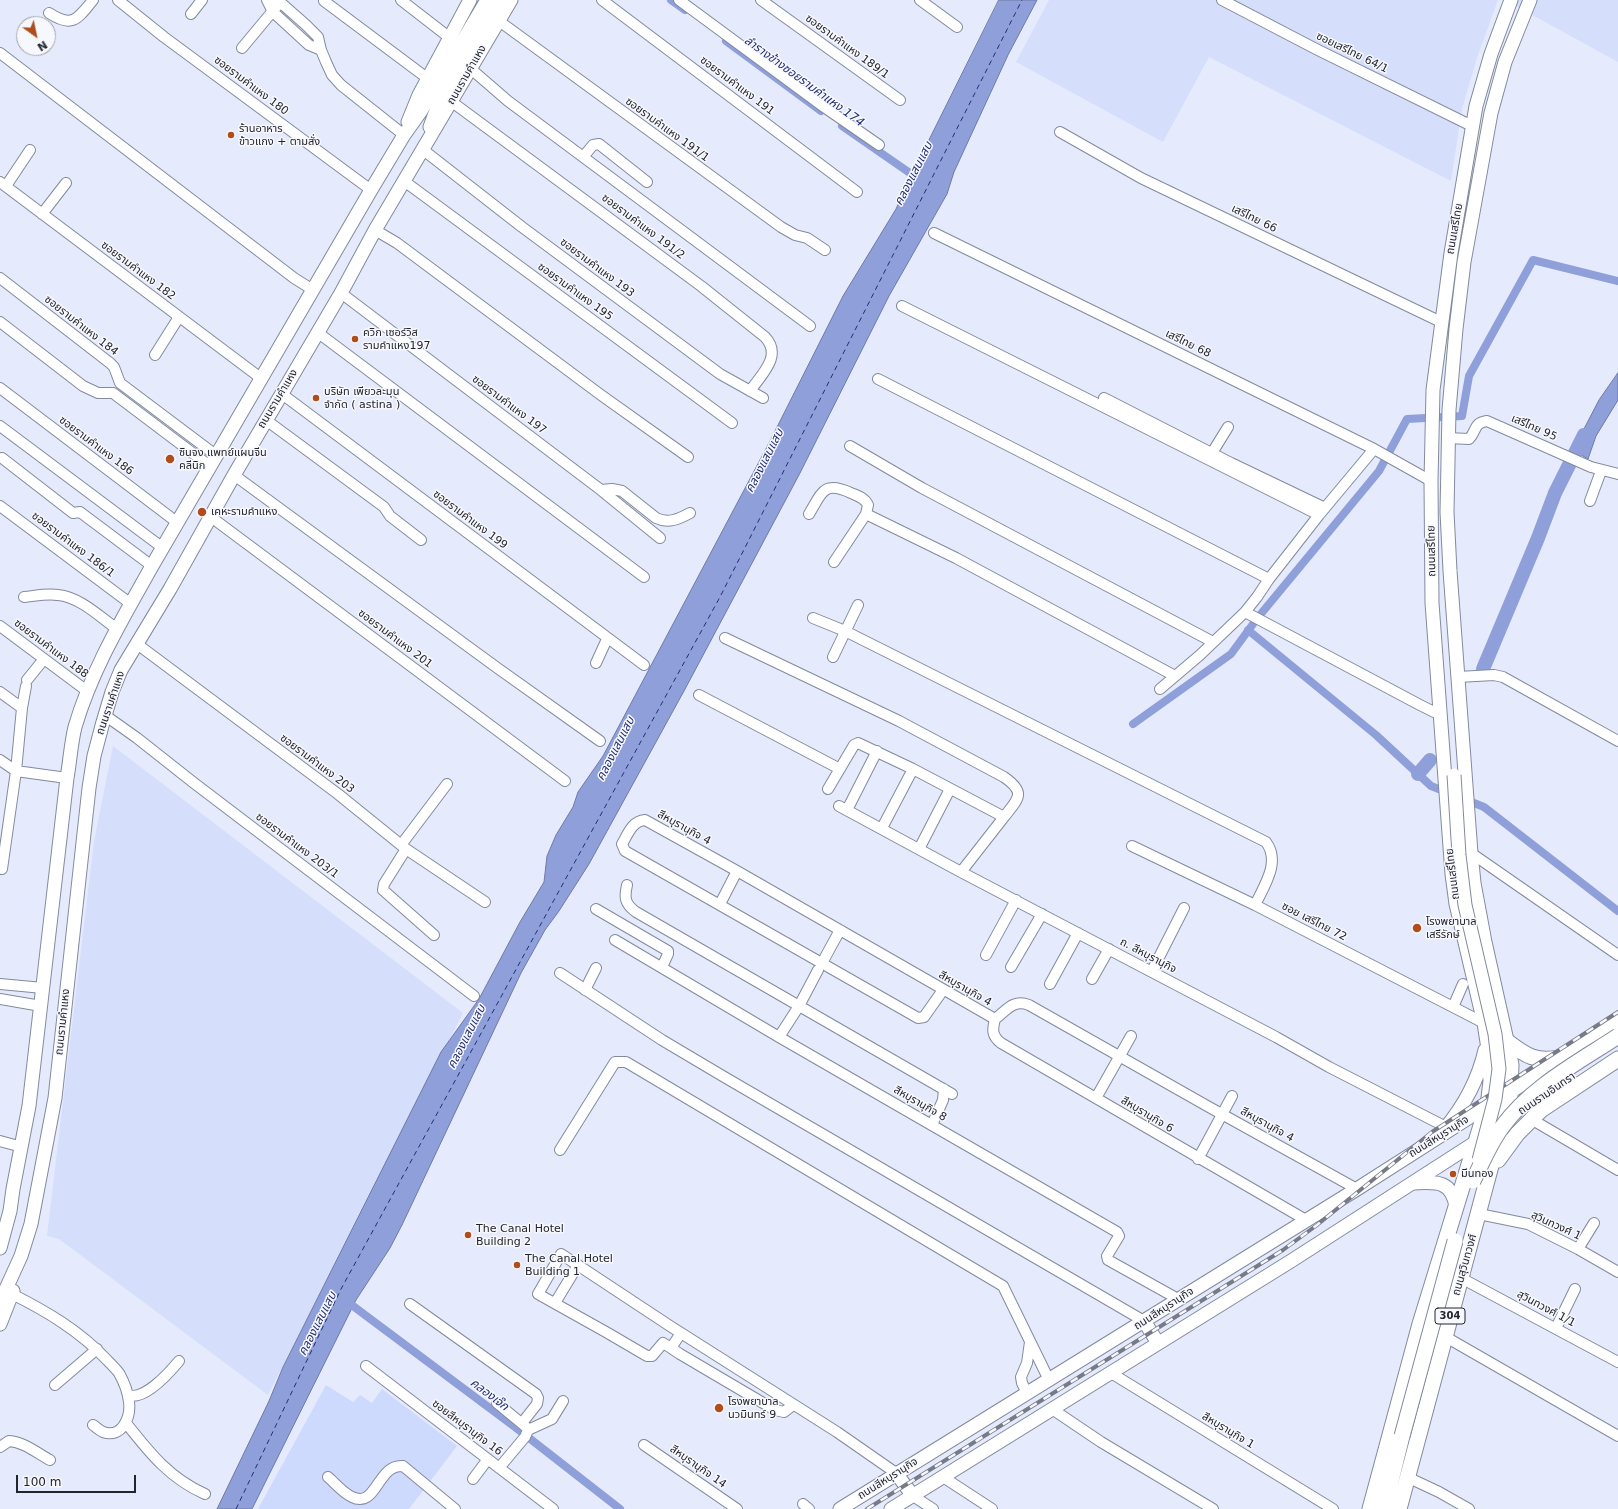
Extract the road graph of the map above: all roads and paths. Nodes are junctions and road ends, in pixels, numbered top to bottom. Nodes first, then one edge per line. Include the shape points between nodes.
1 (93, 0) edge
2 (118, 0) edge
3 (202, 0) edge
4 (268, 0) edge
5 (401, 0) edge
6 (470, 0) edge
7 (487, 0) edge
8 (498, 0) edge
9 (511, 0) edge
10 (602, 0) edge
11 (678, 0) edge
12 (761, 0) edge
13 (920, 0) edge
14 (1222, 0) edge
15 (1512, 0) edge
16 (1530, 0) edge
17 (281, 1) edge
18 (324, 1) edge
19 (272, 12) junction
20 (49, 13) dead end
21 (191, 14) dead end
22 (499, 21) junction
23 (957, 27) dead end
24 (450, 38) junction
25 (242, 48) dead end
26 (321, 50) junction
27 (0, 53) edge
28 (471, 69) junction
29 (428, 78) junction
30 (900, 100) dead end
31 (452, 102) junction
32 (1472, 126) junction
33 (1060, 132) dead end
34 (404, 135) junction
35 (879, 145) dead end
36 (422, 149) junction
37 (30, 150) dead end
38 (583, 157) junction
39 (404, 181) junction
40 (647, 182) dead end
41 (66, 183) dead end
42 (3, 184) edge
43 (370, 190) junction
44 (857, 192) dead end
45 (42, 214) junction
46 (375, 230) junction
47 (934, 233) dead end
48 (825, 250) dead end
49 (0, 278) edge
50 (313, 290) junction
51 (341, 293) junction
52 (902, 306) dead end
53 (179, 317) junction
54 (0, 322) edge
55 (1441, 322) junction
56 (810, 326) dead end
57 (317, 332) junction
58 (156, 355) dead end
59 (262, 378) junction
60 (878, 379) dead end
61 (120, 383) junction
62 (0, 388) edge
63 (750, 391) junction
64 (113, 393) junction
65 (282, 394) junction
66 (763, 398) dead end
67 (1104, 398) dead end
68 (166, 418) junction
69 (266, 420) junction
70 (732, 423) dead end
71 (0, 426) edge
72 (1228, 426) dead end
73 (159, 429) junction
74 (1448, 436) junction
75 (850, 446) dead end
76 (1376, 449) junction
77 (1212, 453) junction
78 (217, 456) junction
79 (688, 457) dead end
80 (2, 458) dead end
81 (211, 467) junction
82 (1596, 469) junction
83 (1618, 474) edge
84 (234, 475) junction
85 (1431, 481) junction
86 (601, 490) junction
87 (1590, 501) dead end
88 (0, 506) edge
89 (1322, 511) junction
90 (690, 513) dead end
91 (809, 514) dead end
92 (866, 514) junction
93 (211, 517) junction
94 (178, 523) junction
95 (660, 538) dead end
96 (421, 540) dead end
97 (163, 548) junction
98 (834, 562) dead end
99 (152, 566) junction
100 (1432, 570) junction
101 (644, 577) dead end
102 (1269, 579) junction
103 (24, 597) dead end
104 (131, 604) junction
105 (858, 605) dead end
106 (1245, 612) junction
107 (813, 618) dead end
108 (0, 626) edge
109 (117, 629) junction
110 (846, 631) junction
111 (724, 638) dead end
112 (607, 639) junction
113 (1213, 642) junction
114 (137, 644) junction
115 (833, 657) dead end
116 (44, 659) junction
117 (596, 662) dead end
118 (644, 665) dead end
119 (1175, 676) junction
120 (1458, 677) junction
121 (1160, 689) dead end
122 (87, 691) junction
123 (0, 692) edge
124 (699, 695) dead end
125 (22, 708) junction
126 (1441, 713) junction
127 (104, 719) junction
128 (136, 741) junction
129 (600, 741) dead end
130 (1618, 741) edge
131 (877, 751) junction
132 (0, 760) edge
133 (840, 769) junction
134 (913, 769) junction
135 (16, 771) junction
136 (1449, 772) junction
137 (67, 778) junction
138 (565, 781) dead end
139 (447, 784) dead end
140 (828, 789) dead end
141 (950, 789) junction
142 (196, 793) dead end
143 (1004, 817) junction
144 (882, 828) junction
145 (3, 834) edge
146 (1132, 846) dead end
147 (404, 847) junction
148 (919, 849) junction
149 (1471, 853) junction
150 (2, 869) dead end
151 (737, 871) junction
152 (961, 872) junction
153 (627, 885) dead end
154 (1016, 900) junction
155 (485, 902) dead end
156 (720, 904) junction
157 (1255, 905) junction
158 (1184, 908) dead end
159 (596, 909) dead end
160 (1042, 914) junction
161 (1482, 925) junction
162 (1462, 928) junction
163 (840, 930) junction
164 (1078, 933) junction
165 (434, 935) dead end
166 (615, 940) dead end
167 (1109, 948) junction
168 (986, 955) dead end
169 (1618, 955) edge
170 (662, 967) junction
171 (820, 967) junction
172 (1011, 967) dead end
173 (596, 968) dead end
174 (1152, 971) junction
175 (560, 973) dead end
176 (1092, 979) dead end
177 (0, 984) edge
178 (1050, 984) dead end
179 (1463, 984) dead end
180 (43, 988) junction
181 (585, 990) junction
182 (943, 990) junction
183 (474, 996) dead end
184 (0, 999) edge
185 (41, 1006) junction
186 (799, 1006) junction
187 (1453, 1007) junction
188 (995, 1019) junction
189 (1618, 1021) edge
190 (1484, 1023) junction
191 (1131, 1036) dead end
192 (1618, 1036) edge
193 (779, 1037) junction
194 (1487, 1039) junction
195 (1508, 1042) junction
196 (1121, 1056) junction
197 (1560, 1058) junction
198 (1617, 1059) edge
199 (1511, 1091) junction
200 (1232, 1096) dead end
201 (1096, 1098) junction
202 (1487, 1106) junction
203 (1223, 1115) junction
204 (1531, 1119) junction
205 (1503, 1124) junction
206 (932, 1125) junction
207 (1446, 1127) junction
208 (1436, 1139) junction
209 (0, 1141) edge
210 (1476, 1142) junction
211 (22, 1146) junction
212 (560, 1150) dead end
213 (1198, 1159) junction
214 (1491, 1170) junction
215 (1618, 1170) edge
216 (1413, 1183) junction
217 (1467, 1185) junction
218 (1486, 1188) junction
219 (1357, 1189) junction
220 (1456, 1206) junction
221 (1479, 1214) junction
222 (1306, 1220) junction
223 (1594, 1223) dead end
224 (0, 1248) edge
225 (1578, 1249) junction
226 (22, 1256) junction
227 (1438, 1264) junction
228 (578, 1265) junction
229 (1463, 1271) junction
230 (1618, 1272) edge
231 (1575, 1289) dead end
232 (12, 1294) junction
233 (1178, 1299) junction
234 (0, 1302) edge
235 (554, 1303) junction
236 (410, 1304) dead end
237 (1144, 1321) junction
238 (0, 1324) edge
239 (1556, 1328) junction
240 (681, 1333) junction
241 (1444, 1336) junction
242 (1030, 1341) junction
243 (1158, 1343) junction
244 (671, 1348) junction
245 (97, 1349) junction
246 (179, 1361) dead end
247 (1618, 1362) edge
248 (366, 1366) dead end
249 (1111, 1373) junction
250 (1049, 1380) junction
251 (55, 1385) dead end
252 (1027, 1393) junction
253 (128, 1395) junction
254 (563, 1401) dead end
255 (497, 1403) dead end
256 (793, 1405) junction
257 (1052, 1409) junction
258 (126, 1423) junction
259 (93, 1425) dead end
260 (525, 1427) junction
261 (1618, 1436) edge
262 (644, 1444) dead end
263 (0, 1447) edge
264 (488, 1459) junction
265 (50, 1460) dead end
266 (499, 1468) junction
267 (896, 1473) junction
268 (328, 1477) dead end
269 (943, 1477) junction
270 (1407, 1477) junction
271 (473, 1479) dead end
272 (205, 1494) dead end
273 (913, 1496) junction
274 (455, 1509) edge
275 (554, 1509) edge
276 (737, 1509) edge
277 (840, 1509) edge
278 (892, 1509) edge
279 (932, 1509) edge
280 (992, 1509) edge
281 (1213, 1509) edge
282 (1333, 1509) edge
283 (1370, 1509) edge
284 (1384, 1509) edge
285 (1399, 1509) edge
286 (1469, 1509) edge

1 - 20 street via 76,19 61,20
2 - 43 street, ซอยรามคำแหง 180
3 - 21 street
4 - 17 street
4 - 19 street
5 - 24 street
6 - 24 main road, ถนนรามคำแหง
7 - 34 main road, ถนนรามคำแหง
8 - 36 main road, ถนนรามคำแหง via 435,111
9 - 22 main road, ถนนรามคำแหง
10 - 44 street, ซอยรามคำแหง 191
11 - 35 street
12 - 30 street, ซอยรามคำแหง 189/1
13 - 23 street
14 - 32 street, ซอยเสรีไทย 64/1
15 - 32 main road, ถนนเสรีไทย via 1491,54
16 - 74 main road, ถนนเสรีไทย via 1505,62 1491,113 1464,262
17 - 19 street
17 - 26 street via 318,37
18 - 29 street
19 - 25 street
19 - 26 street via 309,45
22 - 28 main road, ถนนรามคำแหง
22 - 48 street, ซอยรามคำแหง 191/1 via 781,227 795,236 807,238
24 - 29 main road, ถนนรามคำแหง
26 - 34 street via 332,75 341,85
27 - 50 street
28 - 31 main road, ถนนรามคำแหง
28 - 38 street via 508,101
29 - 34 main road, ถนนรามคำแหง via 412,109
31 - 36 main road, ถนนรามคำแหง
31 - 63 street, ซอยรามคำแหง 191/2 via 701,286 765,337 772,347 773,356
32 - 55 main road, ถนนเสรีไทย
33 - 55 street, เสรีไทย 66 via 1140,178
34 - 43 main road, ถนนรามคำแหง
36 - 39 main road, ถนนรามคำแหง
36 - 63 street, ซอยรามคำแหง 193 via 720,374
37 - 42 street
38 - 40 street via 593,145 599,144
38 - 56 street
39 - 46 main road, ถนนรามคำแหง
39 - 70 street, ซอยรามคำแหง 195
41 - 45 street
42 - 45 street, ซอยรามคำแหง 182
43 - 50 main road, ถนนรามคำแหง
45 - 53 street, ซอยรามคำแหง 182
46 - 51 main road, ถนนรามคำแหง
46 - 79 street via 397,243
47 - 76 street, เสรีไทย 68
49 - 61 street, ซอยรามคำแหง 184 via 110,362
50 - 59 main road, ถนนรามคำแหง
51 - 57 main road, ถนนรามคำแหง
51 - 86 street, ซอยรามคำแหง 197
52 - 89 street
53 - 58 street
53 - 59 street, ซอยรามคำแหง 182
54 - 64 street via 83,386 98,393
55 - 85 main road, ถนนเสรีไทย via 1433,409
57 - 65 main road, ถนนรามคำแหง
57 - 101 street
59 - 78 main road, ถนนรามคำแหง
60 - 102 street
61 - 64 street
61 - 68 street, ซอยรามคำแหง 184
62 - 94 street, ซอยรามคำแหง 186
63 - 66 street, ซอยรามคำแหง 193
64 - 73 street
65 - 69 main road, ถนนรามคำแหง
65 - 112 street, ซอยรามคำแหง 199
67 - 77 street
68 - 73 street
68 - 78 street, ซอยรามคำแหง 184
69 - 84 main road, ถนนรามคำแหง
69 - 96 street via 384,507 390,516
71 - 97 street
72 - 77 street
73 - 81 street
74 - 82 street, เสรีไทย 95 via 1469,439 1476,426 1487,421
74 - 120 main road, ถนนเสรีไทย via 1448,544
75 - 113 street via 922,488
76 - 85 street, เสรีไทย 68
76 - 89 street
77 - 89 street
78 - 81 main road, ถนนรามคำแหง
80 - 99 street via 73,513 80,512
81 - 94 main road, ถนนรามคำแหง
82 - 83 street, เสรีไทย 95
82 - 87 street
84 - 93 main road, ถนนรามคำแหง
84 - 129 street
85 - 100 main road, ถนนเสรีไทย
86 - 90 street via 622,491 662,521 675,520
86 - 95 street, ซอยรามคำแหง 197
88 - 104 street, ซอยรามคำแหง 186/1
89 - 102 street
91 - 92 street via 823,492 833,487 864,498 868,505
92 - 98 street
92 - 119 street via 956,558
93 - 114 main road, ถนนรามคำแหง
93 - 138 street, ซอยรามคำแหง 201
94 - 97 main road, ถนนรามคำแหง
97 - 99 main road, ถนนรามคำแหง
99 - 104 main road, ถนนรามคำแหง
100 - 126 main road, ถนนเสรีไทย via 1432,603
100 - 136 main road via 1442,621
102 - 106 street
103 - 109 street via 54,594 70,598
104 - 109 main road, ถนนรามคำแหง
105 - 110 street
106 - 113 street
106 - 126 street via 1420,705
107 - 110 street
108 - 116 street, ซอยรามคำแหง 188
109 - 122 main road, ถนนรามคำแหง
110 - 115 street
110 - 157 street via 1266,842 1273,857 1271,870
111 - 143 street via 898,721 1004,777 1014,784 1018,794 1017,800
112 - 117 street
112 - 118 street, ซอยรามคำแหง 199
113 - 119 street
114 - 127 main road, ถนนรามคำแหง via 112,692
114 - 147 street, ซอยรามคำแหง 203 via 338,794
116 - 122 street, ซอยรามคำแหง 188
116 - 125 street via 26,683
119 - 121 street
120 - 130 street via 1503,677
120 - 149 main road, ถนนเสรีไทย
122 - 137 main road, ถนนรามคำแหง via 75,728
123 - 125 street
124 - 133 street
125 - 135 street
126 - 136 main road, ถนนเสรีไทย
127 - 128 street, ซอยรามคำแหง 203/1
127 - 226 main road, ถนนรามคำแหง via 89,788 55,1098
128 - 142 street, ซอยรามคำแหง 203/1
128 - 183 street, ซอยรามคำแหง 203/1
131 - 133 street via 862,743 856,743
131 - 134 street
131 - 144 street, ถ. สีหบุรานุกิจ via 843,808
132 - 135 street
133 - 140 street
134 - 141 street
134 - 144 street
135 - 137 street
135 - 145 street
136 - 162 main road, ถนนเสรีไทย via 1447,803 1453,887
136 - 217 main road, bridge via 1464,905 1495,1034 1499,1069 1495,1099
137 - 180 main road, ถนนรามคำแหง
139 - 147 street
141 - 143 street
141 - 148 street
143 - 152 street
144 - 148 street, ถ. สีหบุรานุกิจ
145 - 150 street
146 - 157 street, ซอย เสรีไทย 72
147 - 155 street, ซอยรามคำแหง 203
147 - 165 street via 383,890
148 - 152 street, ถ. สีหบุรานุกิจ
149 - 161 main road, ถนนเสรีไทย
149 - 169 street
151 - 156 street
151 - 156 street, สีหบุรานุกิจ 4 via 645,820 634,823 622,844 625,851
151 - 163 street, สีหบุรานุกิจ 4
152 - 154 street, ถ. สีหบุรานุกิจ
153 - 186 street via 625,900 636,912
154 - 160 street, ถ. สีหบุรานุกิจ
154 - 168 street
156 - 171 street
157 - 187 street, ซอย เสรีไทย 72
158 - 174 street
159 - 170 street via 668,951
160 - 164 street, ถ. สีหบุรานุกิจ
160 - 172 street
161 - 162 main road via 1472,932
161 - 195 main road, ถนนเสรีไทย
162 - 190 main road, ถนนเสรีไทย
163 - 171 street
163 - 182 street, สีหบุรานุกิจ 4
164 - 167 street, ถ. สีหบุรานุกิจ
164 - 178 street
166 - 170 street, สีหบุรานุกิจ 8
167 - 174 street, ถ. สีหบุรานุกิจ
167 - 176 street
170 - 193 street, สีหบุรานุกิจ 8
171 - 182 street via 918,1018 924,1017
171 - 186 street
173 - 181 street
174 - 207 street, ถ. สีหบุรานุกิจ
175 - 181 street
177 - 180 street
179 - 187 street
180 - 185 main road, ถนนรามคำแหง
181 - 237 street via 662,1040
182 - 188 street, สีหบุรานุกิจ 4
184 - 185 street
185 - 211 main road, ถนนรามคำแหง
186 - 193 street
186 - 206 street via 948,1092
187 - 190 street, ซอย เสรีไทย 72
188 - 196 street, สีหบุรานุกิจ 4 via 1021,1002 1029,1004
188 - 201 street, สีหบุรานุกิจ 6 via 993,1035 1001,1043
189 - 197 highway, ถนนรามอินทรา
190 - 194 main road, ถนนเสรีไทย
191 - 196 street
192 - 217 highway, bridge via 1562,1072 1526,1100 1502,1127
193 - 206 street, สีหบุรานุกิจ 8
194 - 202 main road, ถนนเสรีไทย via 1490,1068
194 - 207 main road via 1476,1079 1463,1105
195 - 197 highway via 1534,1058
195 - 199 main road, ถนนเสรีไทย via 1512,1065
196 - 201 street
196 - 203 street, สีหบุรานุกิจ 4
197 - 199 highway, ถนนรามอินทรา
198 - 204 highway via 1551,1102
198 - 205 highway, ถนนรามอินทรา via 1537,1100
199 - 202 highway, ถนนรามอินทรา
199 - 205 highway, ถนนสุวินทวงศ์ / 304
200 - 203 street
201 - 213 street, สีหบุรานุกิจ 6
202 - 208 main road, ถนนสีหบุรานุกิจ
202 - 210 highway, 304
203 - 213 street
203 - 219 street, สีหบุรานุกิจ 4
204 - 214 highway via 1510,1142
204 - 215 street
205 - 210 highway, ถนนรามอินทรา
205 - 214 highway, ถนนสุวินทวงศ์ / 304
206 - 233 street, สีหบุรานุกิจ 8 via 1117,1232 1119,1236 1107,1256 1108,1260
207 - 208 main road
208 - 219 main road, ถนนสีหบุรานุกิจ
209 - 211 street
210 - 216 main road
210 - 217 highway, 304
211 - 224 main road, ถนนรามคำแหง via 10,1212
212 - 242 street via 615,1062 626,1062 1003,1286
213 - 222 street, สีหบุรานุกิจ 6
214 - 218 highway, ถนนสุวินทวงศ์ / 304
216 - 220 main road via 1434,1182 1444,1185 1452,1191
216 - 243 main road
217 - 218 highway via 1471,1178 1481,1175 1485,1179
217 - 220 highway, 304
217 - 284 highway, bridge
218 - 221 highway, ถนนสุวินทวงศ์ / 304
219 - 222 main road, ถนนสีหบุรานุกิจ
220 - 227 highway, 304
221 - 225 street, สุวินทวงศ์ 1 via 1528,1224
221 - 229 highway, ถนนสุวินทวงศ์ / 304
222 - 233 main road, ถนนสีหบุรานุกิจ
223 - 225 street
225 - 230 street, สุวินทวงศ์ 1
226 - 232 main road
226 - 234 main road, ถนนรามคำแหง
227 - 229 highway via 1447,1255 1457,1250 1464,1251
227 - 283 highway, 304
228 - 235 street
228 - 235 street via 561,1254 538,1294
228 - 240 street
229 - 239 street, สุวินทวงศ์ 1/1
229 - 241 highway, ถนนสุวินทวงศ์ / 304
231 - 239 street
232 - 238 main road
232 - 245 street via 44,1309
233 - 237 main road, ถนนสีหบุรานุกิจ
235 - 244 street via 647,1356 652,1356 663,1343
236 - 260 street via 536,1394 537,1404
237 - 243 main road
237 - 250 main road, ถนนสีหบุรานุกิจ
239 - 247 street, สุวินทวงศ์ 1/1
240 - 244 street
240 - 256 street
241 - 261 street
241 - 270 highway, ถนนสุวินทวงศ์ / 304
242 - 250 street
242 - 252 street via 1027,1363 1021,1377
243 - 249 main road
244 - 256 street via 775,1410 784,1412
245 - 251 street
245 - 253 street via 118,1372
246 - 253 street via 143,1394 133,1397
248 - 264 street, ซอยสีหบุรานุกิจ 16
249 - 257 main road
249 - 282 street, สีหบุรานุกิจ 1
250 - 252 main road, ถนนสีหบุรานุกิจ
252 - 267 main road, ถนนสีหบุรานุกิจ
253 - 258 street via 130,1410
254 - 260 street via 552,1419
255 - 260 street
256 - 267 street
257 - 269 main road
257 - 281 street
258 - 259 street via 111,1433 103,1432
258 - 272 street via 168,1472
260 - 266 street via 520,1443
262 - 276 street, สีหบุรานุกิจ 14
263 - 265 street via 13,1441
264 - 266 street, ซอยสีหบุรานุกิจ 16
264 - 271 street
266 - 275 street, ซอยสีหบุรานุกิจ 16
267 - 273 main road
267 - 277 main road, ถนนสีหบุรานุกิจ
268 - 274 street via 352,1497 362,1499 371,1494 388,1470 403,1466
269 - 273 main road
269 - 280 street
270 - 285 highway, ถนนสุวินทวงศ์ / 304
270 - 286 street
273 - 278 main road
273 - 279 street

